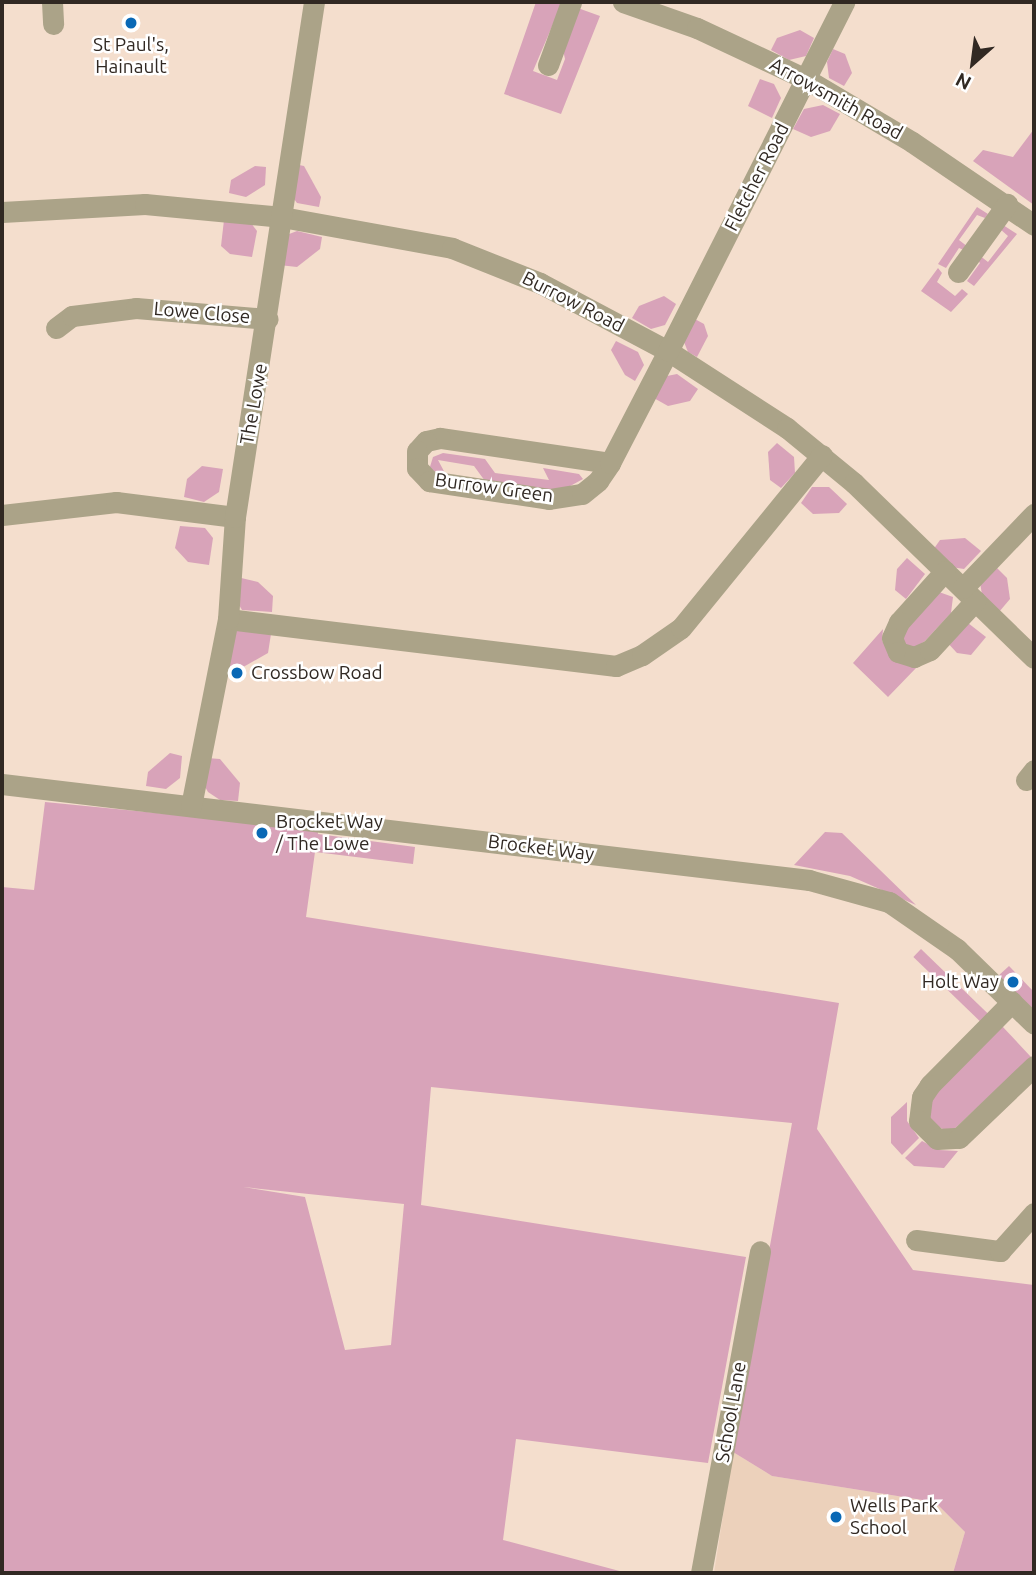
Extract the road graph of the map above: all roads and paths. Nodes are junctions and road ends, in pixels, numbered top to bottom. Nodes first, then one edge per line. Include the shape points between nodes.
1 (52, 2) edge
2 (314, 2) edge
3 (571, 2) edge
4 (623, 2) edge
5 (844, 2) edge
6 (53, 24) dead end
7 (548, 65) dead end
8 (806, 79) junction
9 (1007, 204) junction
10 (2, 212) edge
11 (282, 217) junction
12 (1034, 225) edge
13 (958, 272) dead end
14 (268, 319) junction
15 (56, 328) dead end
16 (668, 351) junction
17 (822, 455) junction
18 (610, 463) junction
19 (1034, 514) edge
20 (2, 515) edge
21 (235, 517) junction
22 (945, 570) junction
23 (969, 595) junction
24 (228, 619) junction
25 (1034, 658) edge
26 (2, 784) edge
27 (191, 806) junction
28 (1012, 1002) junction
29 (1034, 1024) edge
30 (1034, 1066) edge
31 (1034, 1213) edge
32 (916, 1240) dead end
33 (760, 1251) dead end
34 (701, 1573) edge

1 - 6 street
2 - 11 street, The Lowe
3 - 7 street
4 - 8 street, Arrowsmith Road via 697,28
5 - 8 street, Fletcher Road
8 - 9 street, Arrowsmith Road
8 - 16 street, Fletcher Road
9 - 12 street, Arrowsmith Road
9 - 13 street
10 - 11 street, Burrow Road via 145,204
11 - 14 street, The Lowe
11 - 16 street, Burrow Road via 452,248 540,283
14 - 15 street, Lowe Close via 72,316
14 - 21 street, The Lowe
16 - 17 street, Burrow Road via 726,385
16 - 18 street, Burrow Green
17 - 22 street, Burrow Road
17 - 24 street via 681,628 642,655 616,666
18 - 18 street, Burrow Green via 582,494 549,499 429,481 417,468 417,451 426,441 440,438
19 - 23 street
20 - 21 street via 116,502
21 - 24 street, The Lowe
22 - 23 street, Burrow Road
22 - 23 street via 899,622 892,638 898,652 914,657 930,650
23 - 25 street, Burrow Road
24 - 27 street, The Lowe
26 - 27 street, Brocket Way
27 - 28 street, Brocket Way via 809,880 889,902 957,949
28 - 29 street, Brocket Way
28 - 30 street via 930,1085 922,1097 919,1121 937,1139 959,1138
31 - 32 street via 1000,1251
33 - 34 street, School Lane

